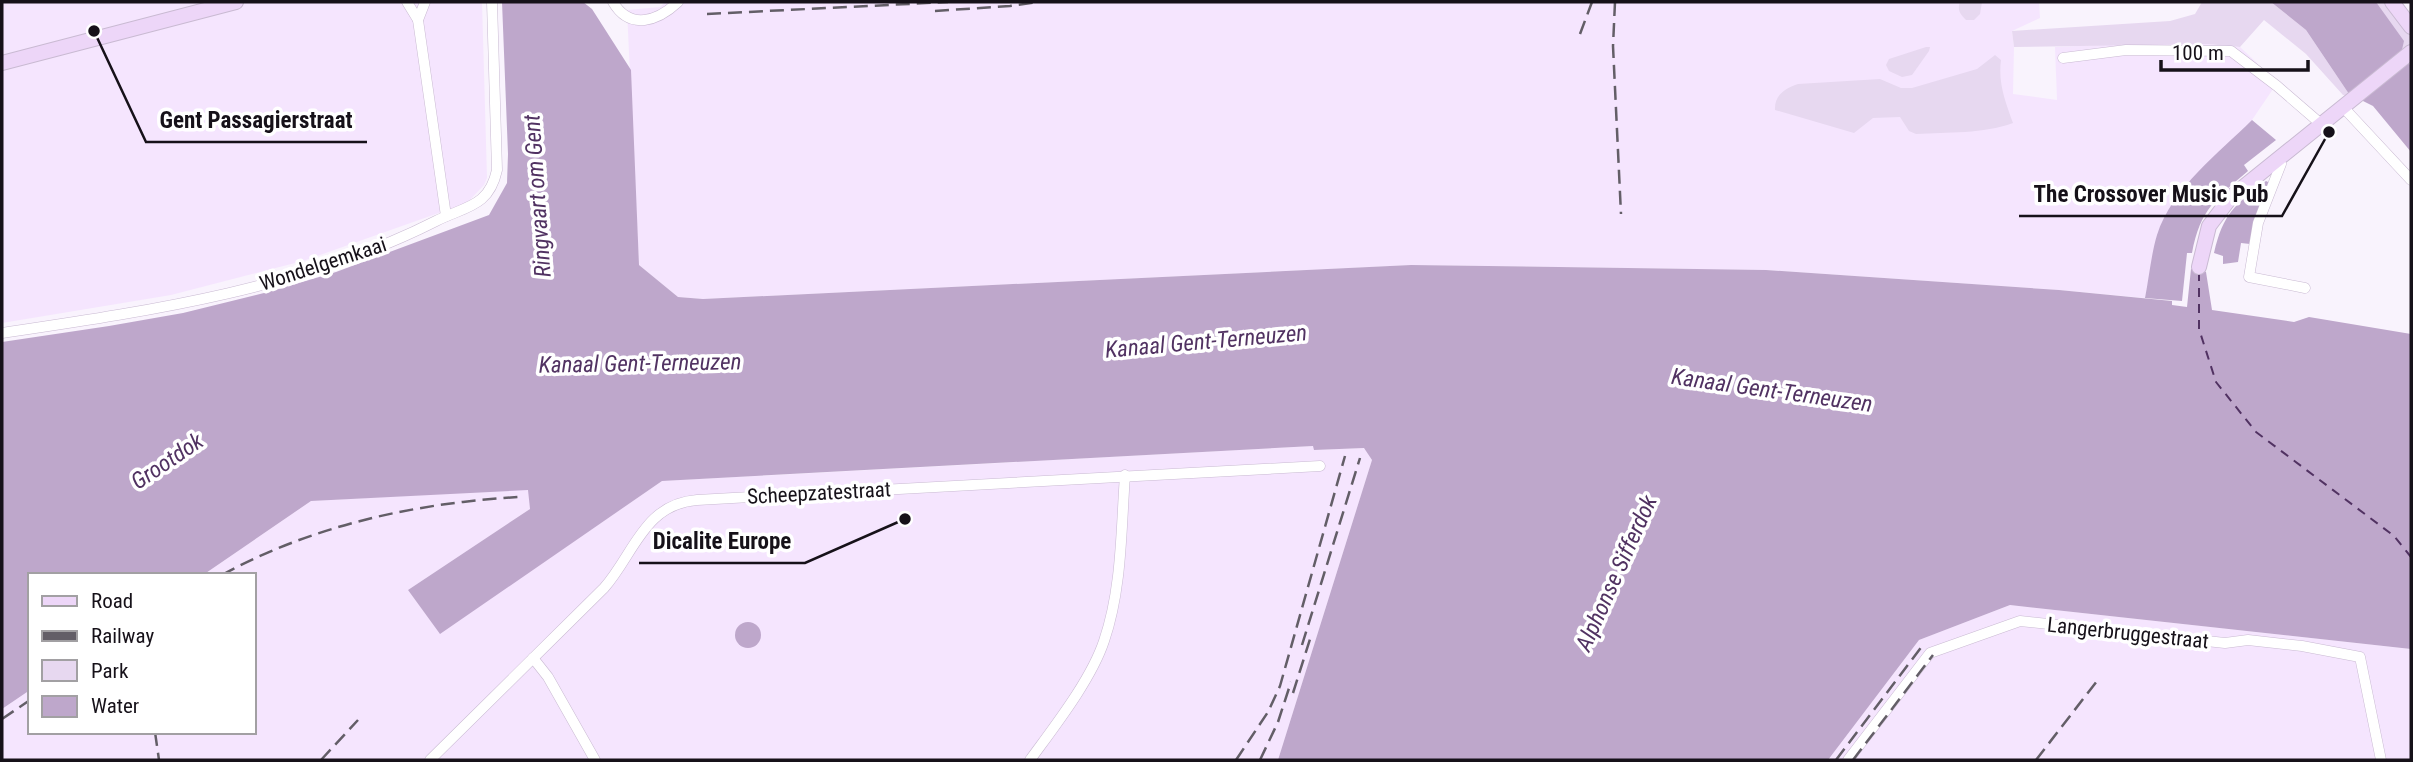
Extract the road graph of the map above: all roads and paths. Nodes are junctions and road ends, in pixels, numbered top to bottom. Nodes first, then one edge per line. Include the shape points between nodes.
1 (236, 2) edge
2 (407, 2) edge
3 (425, 2) edge
4 (492, 2) edge
5 (613, 2) edge
6 (678, 2) edge
7 (2392, 2) edge
8 (418, 20) junction
9 (2411, 27) edge
10 (2408, 55) edge
11 (2063, 58) dead end
12 (2, 63) edge
13 (2343, 107) junction
14 (2321, 124) junction
15 (2277, 160) junction
16 (2411, 180) edge
17 (446, 216) junction
18 (2199, 267) dead end
19 (2305, 288) dead end
20 (2, 333) edge
21 (1320, 466) dead end
22 (1125, 475) junction
23 (533, 658) junction
24 (430, 760) edge
25 (595, 760) edge
26 (1030, 760) edge
27 (1848, 760) edge
28 (2381, 760) edge

1 - 12 main road
2 - 8 street
3 - 8 street
4 - 17 street, Wondelgemkaai via 494,186 474,205
5 - 6 street via 625,16 639,20 657,18
7 - 9 main road
8 - 17 street
10 - 13 main road
11 - 14 street via 2126,50 2231,51
13 - 14 main road
13 - 16 street
14 - 15 main road
15 - 18 main road via 2219,209 2209,226
15 - 19 street via 2281,164 2258,223 2249,278
17 - 20 street, Wondelgemkaai via 383,246 209,298
21 - 22 street, Scheepzatestraat
22 - 23 street, Scheepzatestraat via 676,503 646,526 615,576
22 - 26 street via 1116,593 1104,643 1078,691
23 - 24 street, Scheepzatestraat
23 - 25 street
27 - 28 street, Langerbruggestraat via 1930,653 2020,621 2225,643 2248,640 2360,657

